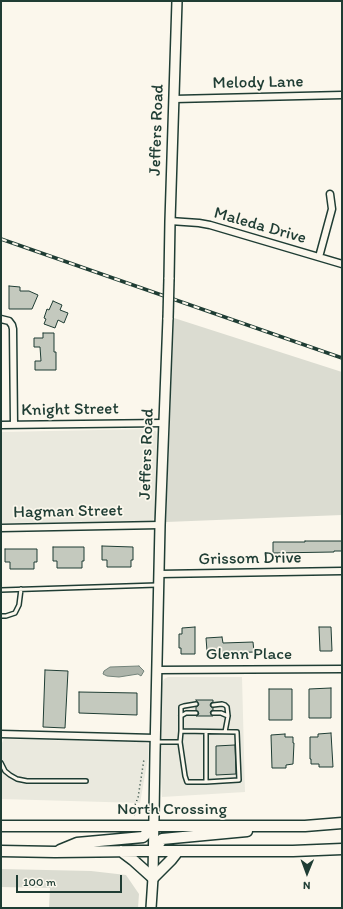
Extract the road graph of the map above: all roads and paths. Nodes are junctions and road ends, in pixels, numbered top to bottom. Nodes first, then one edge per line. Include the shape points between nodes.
1 (177, 1) edge
2 (342, 95) edge
3 (174, 99) junction
4 (330, 194) dead end
5 (170, 222) junction
6 (319, 257) junction
7 (342, 264) edge
8 (1, 319) edge
9 (164, 423) junction
10 (1, 425) edge
11 (14, 425) junction
12 (160, 525) junction
13 (1, 528) edge
14 (342, 571) edge
15 (159, 574) junction
16 (159, 585) junction
17 (21, 589) junction
18 (1, 590) edge
19 (1, 616) edge
20 (342, 669) edge
21 (157, 670) junction
22 (196, 704) dead end
23 (213, 704) dead end
24 (196, 713) dead end
25 (213, 713) dead end
26 (181, 716) junction
27 (228, 716) junction
28 (181, 731) junction
29 (206, 732) junction
30 (226, 732) junction
31 (1, 734) edge
32 (155, 740) junction
33 (180, 742) junction
34 (144, 759) dead end
35 (1, 763) edge
36 (86, 782) dead end
37 (206, 782) junction
38 (135, 815) dead end
39 (342, 823) edge
40 (1, 826) edge
41 (154, 826) junction
42 (305, 826) junction
43 (342, 849) edge
44 (1, 851) edge
45 (121, 851) junction
46 (154, 851) junction
47 (178, 851) junction
48 (54, 852) junction
49 (153, 878) junction
50 (151, 908) edge

1 - 3 main road, Jeffers Road
2 - 3 street, Melody Lane
3 - 5 main road, Jeffers Road
4 - 6 street via 332,209
5 - 6 street, Maleda Drive via 199,223
5 - 9 main road, Jeffers Road, bridge
6 - 7 street, Maleda Drive
8 - 11 street via 9,321 13,329
9 - 11 street, Knight Street
9 - 12 main road, Jeffers Road
10 - 11 street, Knight Street
12 - 13 street, Hagman Street
12 - 15 main road, Jeffers Road
14 - 15 street, Grissom Drive
15 - 16 main road, Jeffers Road
16 - 17 lane
16 - 21 main road, Jeffers Road
17 - 18 lane
17 - 19 lane via 15,613
20 - 21 street, Glenn Place
21 - 32 main road, Jeffers Road
22 - 26 lane via 181,708
23 - 27 lane via 225,705
24 - 26 lane
25 - 27 lane via 221,712
26 - 28 lane
27 - 30 lane
28 - 29 lane
28 - 33 lane
29 - 30 lane
29 - 37 lane
30 - 37 lane via 237,732 238,780
31 - 32 street
32 - 33 lane
32 - 41 main road, Jeffers Road
33 - 37 lane via 187,782
34 - 38 path via 138,798 132,810
35 - 36 lane via 5,770 17,779
39 - 42 main road, North Crossing
40 - 41 main road, North Crossing
41 - 42 main road, North Crossing
41 - 46 main road, Jeffers Road
41 - 48 main road via 142,837 77,843
42 - 46 main road via 162,839
43 - 47 main road
44 - 48 main road
45 - 46 main road
45 - 48 main road
45 - 49 main road
46 - 47 main road
46 - 49 main road, Jeffers Road
47 - 49 main road
49 - 50 main road, Jeffers Road

